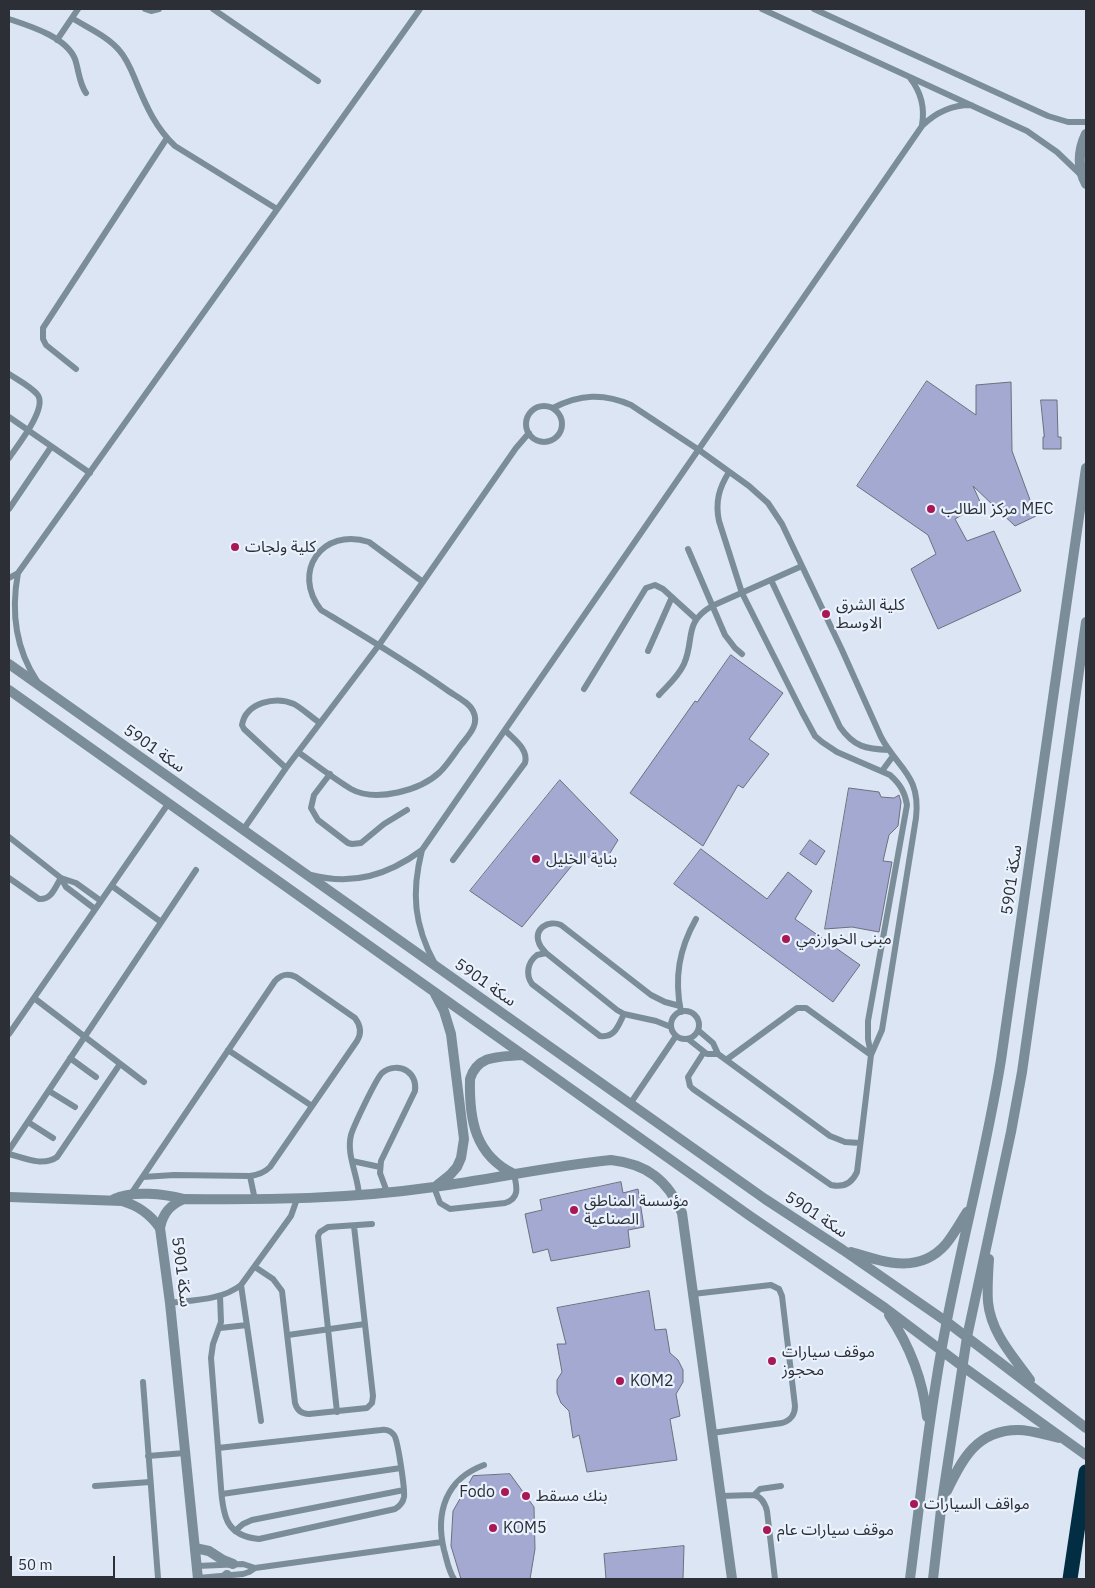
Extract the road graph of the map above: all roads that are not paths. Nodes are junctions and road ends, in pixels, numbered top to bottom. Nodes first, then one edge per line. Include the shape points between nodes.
1 (78, 9) edge
2 (145, 9) edge
3 (159, 9) edge
4 (213, 9) edge
5 (420, 9) edge
6 (762, 9) edge
7 (814, 9) edge
8 (72, 18) junction
9 (9, 19) edge
10 (57, 40) junction
11 (908, 76) junction
12 (318, 81) dead end
13 (86, 93) dead end
14 (971, 105) junction
15 (1086, 122) edge
16 (922, 126) junction
17 (1086, 134) edge
18 (167, 138) junction
19 (1085, 181) edge
20 (277, 209) junction
21 (76, 369) dead end
22 (9, 374) edge
23 (553, 408) junction
24 (9, 417) edge
25 (28, 431) junction
26 (529, 433) junction
27 (51, 447) junction
28 (699, 450) junction
29 (9, 458) edge
30 (1086, 468) edge
31 (729, 472) junction
32 (90, 473) junction
33 (11, 500) edge
34 (9, 509) edge
35 (688, 549) dead end
36 (802, 566) junction
37 (18, 573) junction
38 (9, 578) edge
39 (772, 580) junction
40 (423, 582) junction
41 (742, 593) junction
42 (672, 597) junction
43 (712, 606) junction
44 (696, 619) junction
45 (1086, 622) edge
46 (379, 645) junction
47 (648, 650) dead end
48 (742, 654) dead end
49 (9, 664) edge
50 (42, 688) junction
51 (584, 689) dead end
52 (9, 690) edge
53 (659, 695) dead end
54 (320, 723) junction
55 (505, 730) junction
56 (298, 752) junction
57 (891, 753) junction
58 (286, 768) junction
59 (882, 772) junction
60 (330, 774) junction
61 (168, 804) junction
62 (408, 810) dead end
63 (243, 830) junction
64 (9, 837) edge
65 (422, 850) junction
66 (453, 860) dead end
67 (196, 870) dead end
68 (303, 872) junction
69 (9, 878) edge
70 (61, 878) junction
71 (112, 886) junction
72 (101, 901) junction
73 (95, 909) junction
74 (696, 919) dead end
75 (161, 922) junction
76 (546, 953) junction
77 (437, 966) junction
78 (433, 992) junction
79 (34, 998) junction
80 (681, 1009) junction
81 (624, 1014) junction
82 (671, 1027) junction
83 (699, 1031) junction
84 (9, 1034) edge
85 (676, 1036) junction
86 (84, 1037) junction
87 (688, 1039) junction
88 (228, 1050) junction
89 (704, 1052) junction
90 (718, 1054) junction
91 (522, 1055) junction
92 (871, 1055) junction
93 (70, 1058) junction
94 (726, 1060) junction
95 (120, 1064) junction
96 (96, 1077) dead end
97 (144, 1082) dead end
98 (49, 1091) junction
99 (630, 1104) junction
100 (312, 1106) junction
101 (75, 1107) dead end
102 (28, 1122) junction
103 (53, 1138) dead end
104 (860, 1143) junction
105 (9, 1150) edge
106 (9, 1154) edge
107 (352, 1161) junction
108 (380, 1166) junction
109 (514, 1174) junction
110 (250, 1176) junction
111 (143, 1177) junction
112 (434, 1187) junction
113 (387, 1192) junction
114 (131, 1194) junction
115 (359, 1195) junction
116 (9, 1197) edge
117 (184, 1198) junction
118 (113, 1199) junction
119 (297, 1199) junction
120 (256, 1200) junction
121 (972, 1205) junction
122 (372, 1224) dead end
123 (354, 1226) junction
124 (160, 1228) junction
125 (990, 1234) junction
126 (843, 1250) junction
127 (255, 1267) junction
128 (241, 1285) junction
129 (694, 1294) junction
130 (220, 1296) junction
131 (170, 1303) junction
132 (885, 1308) junction
133 (947, 1322) junction
134 (365, 1324) junction
135 (247, 1325) junction
136 (220, 1328) junction
137 (328, 1329) junction
138 (288, 1335) junction
139 (967, 1337) junction
140 (942, 1350) junction
141 (962, 1366) junction
142 (142, 1382) dead end
143 (1038, 1391) junction
144 (337, 1412) junction
145 (260, 1420) dead end
146 (929, 1428) junction
147 (1086, 1428) edge
148 (712, 1432) junction
149 (1065, 1439) junction
150 (218, 1448) junction
151 (185, 1453) junction
152 (1086, 1455) edge
153 (148, 1456) junction
154 (484, 1465) dead end
155 (400, 1468) junction
156 (1086, 1477) edge
157 (150, 1482) junction
158 (95, 1486) dead end
159 (780, 1486) dead end
160 (404, 1490) junction
161 (222, 1494) junction
162 (754, 1495) junction
163 (721, 1496) junction
164 (942, 1501) junction
165 (235, 1531) junction
166 (442, 1542) junction
167 (195, 1548) junction
168 (232, 1564) junction
169 (197, 1566) junction
170 (254, 1568) junction
171 (225, 1577) edge
172 (158, 1578) edge
173 (198, 1579) edge
174 (454, 1579) edge
175 (732, 1579) edge
176 (775, 1579) edge
177 (910, 1579) edge
178 (934, 1579) edge
179 (1070, 1579) edge

1 - 8 lane
2 - 3 lane
4 - 12 lane
5 - 20 lane
6 - 11 lane
7 - 15 lane via 1048,116 1068,122
8 - 10 lane
8 - 18 lane via 119,50 129,65 153,121
9 - 10 lane
10 - 13 lane via 72,54
11 - 14 lane
11 - 16 lane via 921,99
14 - 16 lane via 944,110
14 - 19 lane via 1037,137 1062,156
16 - 28 lane
17 - 19 street via 1079,159
18 - 20 lane
18 - 21 lane via 43,328 46,345
20 - 32 lane
22 - 25 lane via 40,398 40,407
23 - 26 lane via 540,406 529,414
23 - 26 lane via 562,424 557,436 546,441
23 - 28 lane via 586,396 615,399 632,406
24 - 25 lane
25 - 27 lane
25 - 29 lane
26 - 40 lane
27 - 32 lane
27 - 33 lane
28 - 31 lane
28 - 55 lane
30 - 121 street, سكة 5901 via 1001,1060
31 - 36 lane via 768,503
31 - 41 lane via 719,490 717,510
32 - 37 lane
33 - 34 lane
35 - 43 lane
36 - 39 lane
36 - 57 lane
37 - 38 lane
37 - 50 lane via 14,590 15,625 25,658
39 - 41 lane
39 - 57 lane via 845,733 857,744
40 - 46 lane
40 - 46 lane via 378,548 359,538 328,544 314,560 310,570 310,592 321,610
41 - 43 lane
41 - 59 lane via 816,736 836,752
42 - 44 lane
42 - 47 lane
42 - 51 lane via 655,586 643,592
43 - 44 lane
43 - 48 lane via 724,635
44 - 53 lane via 683,665
45 - 125 street via 1022,1072
46 - 54 lane
46 - 60 lane via 467,703 474,712 474,727 442,771 406,791 388,794 361,792
49 - 50 street, سكة 5901
50 - 63 street, سكة 5901
52 - 61 street
54 - 56 lane
54 - 58 lane via 296,705 279,701 258,705 245,716 244,730
55 - 65 lane
55 - 66 lane via 524,751 525,763
56 - 58 lane
56 - 60 lane
57 - 59 lane
57 - 92 lane via 909,774 918,806 882,1030
58 - 63 lane
59 - 92 lane via 890,775 902,788 907,805 868,1022
60 - 62 lane via 314,795 312,808 318,820 352,844 361,842
61 - 71 lane
61 - 78 street
63 - 68 street, سكة 5901
64 - 70 lane
65 - 68 lane via 407,861 374,876 338,879
65 - 77 lane via 415,884 416,910 422,935
67 - 75 lane
68 - 77 street, سكة 5901
69 - 70 lane via 44,900
70 - 72 lane via 76,883
70 - 73 lane via 66,887
71 - 72 lane
71 - 75 lane
72 - 73 lane
73 - 79 lane
74 - 80 lane via 685,941 679,964
75 - 86 lane
76 - 80 lane via 540,946 538,934 544,925 556,922 651,995
76 - 81 lane
76 - 81 lane via 537,955 531,962 527,974 532,984 600,1036 615,1032
77 - 99 street, سكة 5901
78 - 91 street
78 - 112 street via 444,1011 451,1034 464,1139 457,1167
79 - 84 lane
79 - 86 lane
80 - 82 lane via 673,1018
80 - 83 lane via 694,1014 699,1022
81 - 82 lane
82 - 85 lane
83 - 87 lane
83 - 90 lane via 713,1043
85 - 87 lane
85 - 99 lane
86 - 93 lane
86 - 95 lane
87 - 89 lane
88 - 100 lane
88 - 100 lane via 275,981 285,974 296,977 355,1018 360,1027 359,1037
88 - 111 lane
89 - 90 lane
89 - 104 lane via 688,1077 690,1086 831,1185 844,1186 854,1178
90 - 94 lane
91 - 109 street via 483,1061 470,1079 477,1137 488,1155 504,1170
91 - 132 street
92 - 94 lane via 806,1008 797,1008
92 - 104 lane
93 - 96 lane
93 - 98 lane
94 - 104 lane via 830,1136
95 - 97 lane
95 - 106 lane via 57,1157 42,1162
98 - 101 lane
98 - 102 lane
99 - 126 street, سكة 5901 via 764,1199
100 - 110 lane via 270,1167 261,1174
102 - 103 lane
102 - 105 lane
107 - 108 lane
107 - 108 lane via 351,1135 379,1078 387,1070 403,1069 414,1080 415,1091
107 - 115 lane
108 - 113 lane
109 - 112 street
109 - 112 lane via 517,1193 505,1203 450,1209 440,1203
109 - 129 street via 611,1160 634,1164 655,1175 671,1192 682,1213
110 - 111 lane
110 - 120 lane
111 - 114 lane
112 - 113 street
113 - 115 street
114 - 117 street
114 - 118 street
115 - 119 street
116 - 118 street
117 - 120 street
117 - 124 street, سكة 5901 via 165,1213
118 - 124 street via 140,1208
119 - 120 street
119 - 127 lane via 291,1216
121 - 126 street via 944,1246 926,1259 894,1264
121 - 133 street, سكة 5901
122 - 123 lane
123 - 134 lane
123 - 137 lane via 328,1227 318,1236
124 - 131 street, سكة 5901
125 - 139 street
125 - 143 street via 990,1314 1004,1345
126 - 133 street, سكة 5901
127 - 128 lane
127 - 138 lane via 273,1279 282,1291
128 - 130 lane
128 - 135 lane
129 - 148 street
129 - 148 lane via 772,1285 779,1288 782,1296 795,1406 791,1419
130 - 131 lane
130 - 136 lane
131 - 151 street, سكة 5901
132 - 140 street
132 - 146 street via 904,1339 918,1374
133 - 139 street, سكة 5901
133 - 140 street, سكة 5901
134 - 137 lane
134 - 144 lane via 372,1403 364,1409
135 - 136 lane
135 - 145 lane
136 - 150 lane via 211,1358
137 - 138 lane
137 - 144 lane
138 - 144 lane via 298,1410 305,1414
139 - 141 street
139 - 143 street, سكة 5901
140 - 141 street
140 - 146 street, سكة 5901
141 - 149 street
141 - 164 street
142 - 153 lane
143 - 147 street, سكة 5901
146 - 177 street, سكة 5901
148 - 163 street
149 - 152 street
149 - 164 street via 1019,1430 1001,1432 984,1439 965,1455
150 - 155 lane via 386,1430 396,1438
150 - 161 lane
151 - 153 lane
151 - 167 street, سكة 5901
153 - 157 lane
154 - 166 lane via 468,1472 449,1492 441,1518
155 - 160 lane
155 - 161 lane
156 - 179 highway
157 - 158 lane
157 - 172 lane
159 - 162 lane via 760,1489
160 - 165 lane via 252,1520
160 - 165 lane via 402,1503 391,1511 259,1538
161 - 165 lane via 225,1517
162 - 163 lane
162 - 176 lane via 766,1506
163 - 175 street
164 - 178 street
166 - 170 lane
166 - 174 lane
167 - 168 street via 209,1551
167 - 169 street, سكة 5901
168 - 169 lane
168 - 170 lane via 247,1564
169 - 173 street, سكة 5901
170 - 171 lane
171 - 173 lane

